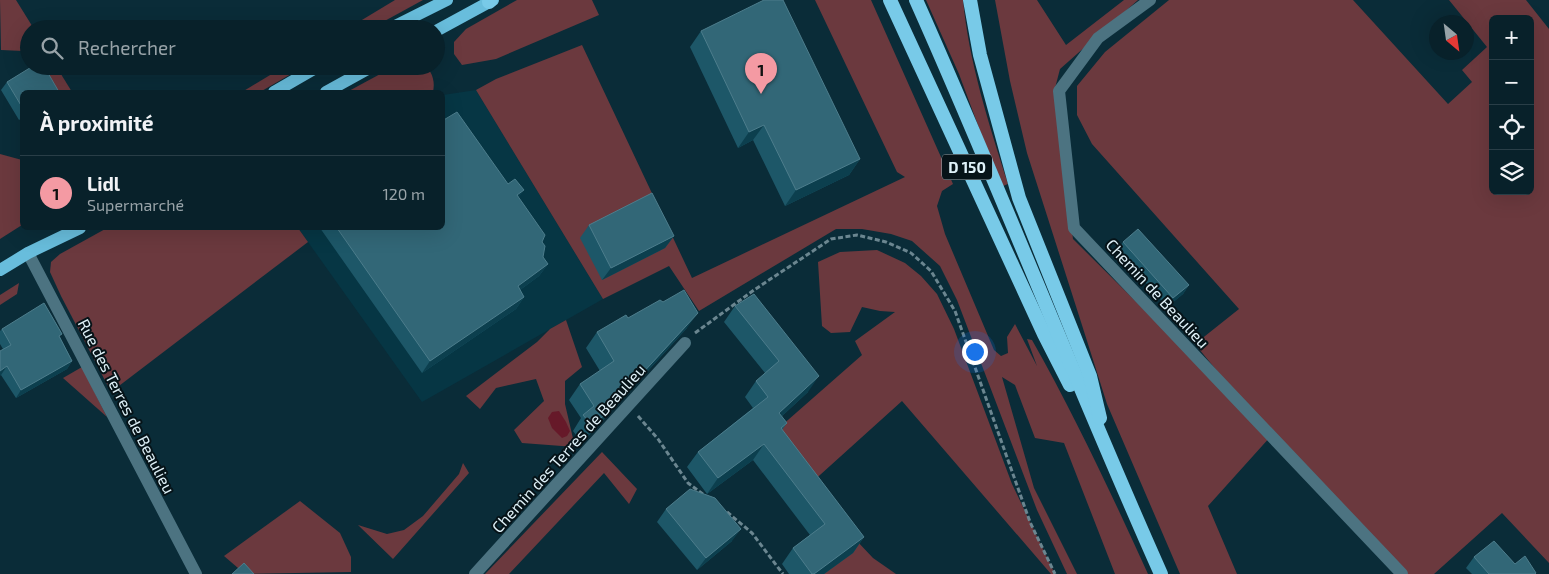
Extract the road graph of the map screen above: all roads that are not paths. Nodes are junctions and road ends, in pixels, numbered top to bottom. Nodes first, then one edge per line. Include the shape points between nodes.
1 (447, 0) edge
2 (890, 0) edge
3 (916, 0) edge
4 (970, 0) edge
5 (1150, 0) edge
6 (491, 1) edge
7 (407, 20) edge
8 (445, 26) edge
9 (303, 75) edge
10 (357, 75) edge
11 (277, 90) edge
12 (330, 90) edge
13 (59, 230) edge
14 (76, 230) edge
15 (28, 253) junction
16 (0, 270) edge
17 (685, 343) edge
18 (1109, 458) junction
19 (196, 574) edge
20 (475, 574) edge
21 (1161, 574) edge
22 (1402, 574) edge

1 - 7 main road
2 - 18 highway, D 150 via 1044,334
3 - 18 highway
4 - 18 highway via 980,55 1019,198 1090,376
5 - 22 street, Chemin de Beaulieu via 1098,38 1059,91 1074,228
6 - 8 main road
9 - 11 main road
10 - 12 main road
13 - 15 main road
14 - 15 main road
15 - 16 main road
15 - 19 street, Rue des Terres de Beaulieu
17 - 20 street, Chemin des Terres de Beaulieu
18 - 21 highway

